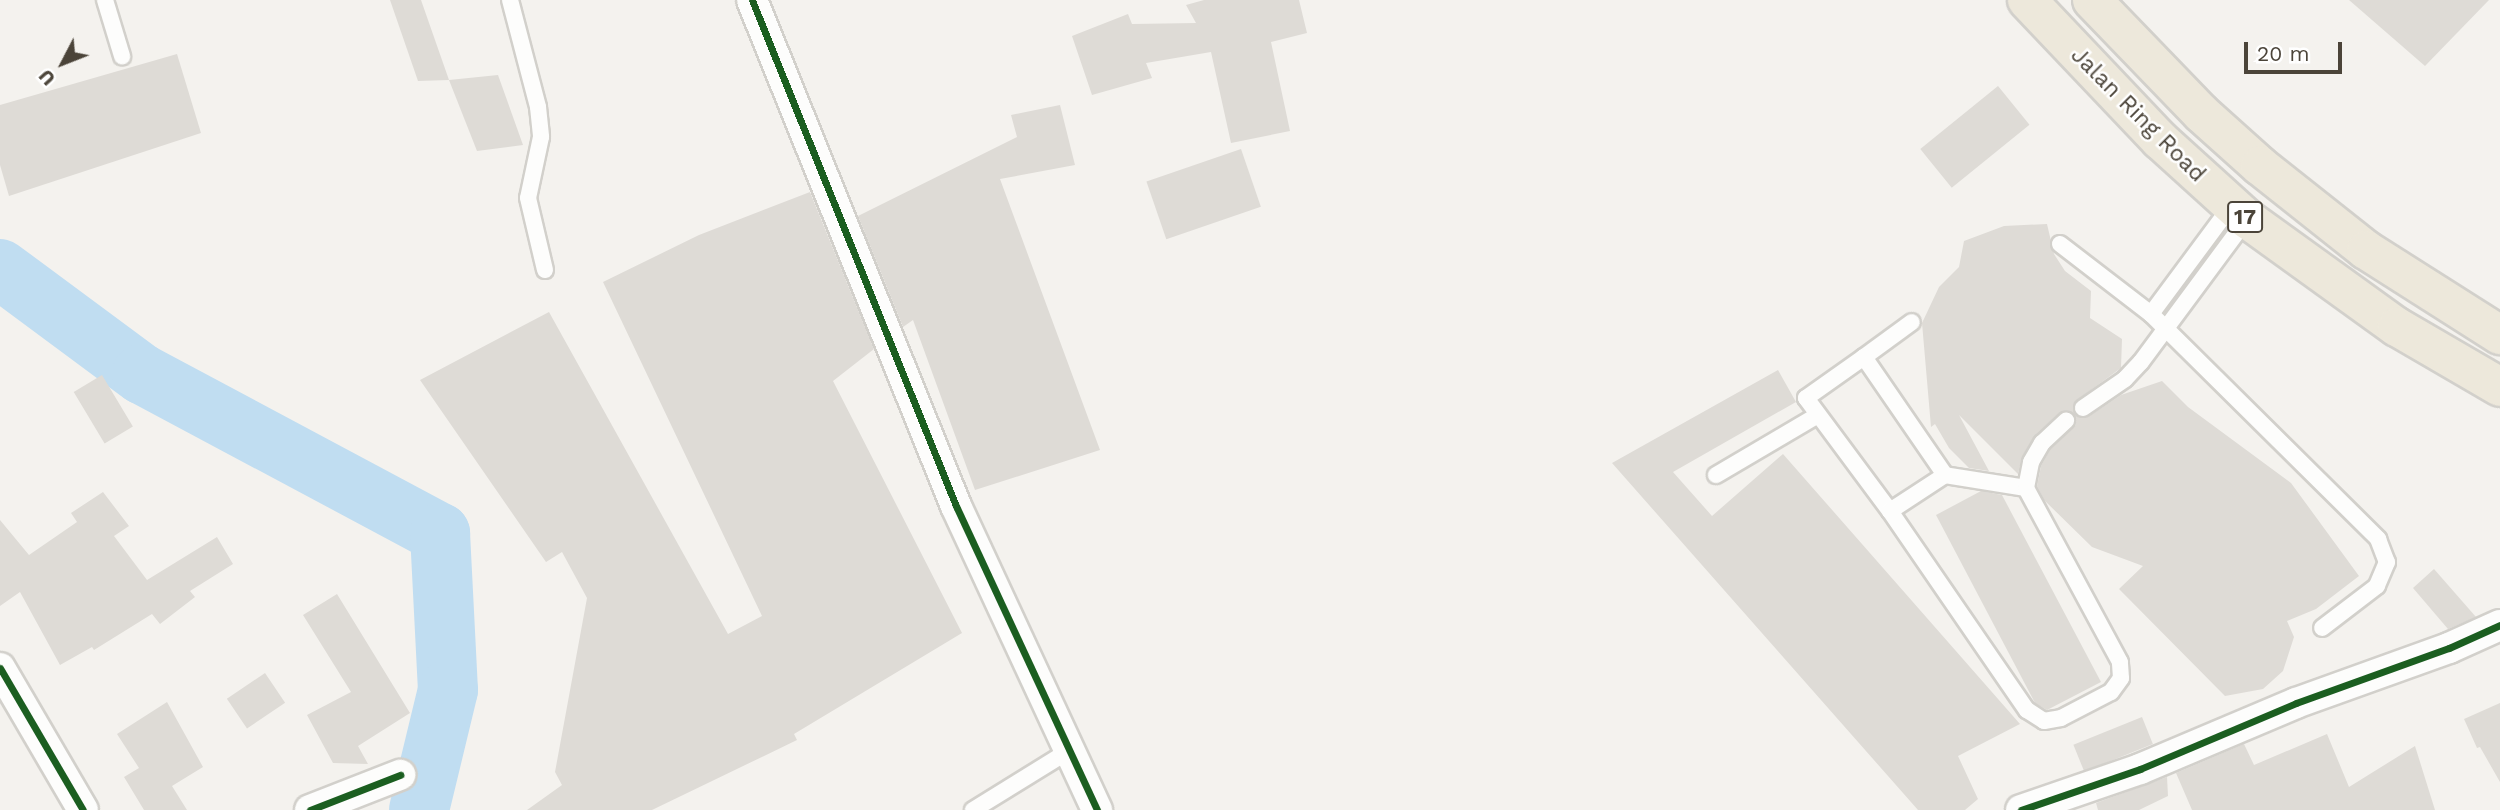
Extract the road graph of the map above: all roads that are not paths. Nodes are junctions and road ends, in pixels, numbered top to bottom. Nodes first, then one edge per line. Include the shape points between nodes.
1 (105, 0) edge
2 (510, 0) edge
3 (752, 0) edge
4 (2027, 0) edge
5 (2092, 0) edge
6 (122, 55) dead end
7 (2239, 212) junction
8 (2060, 244) dead end
9 (545, 270) dead end
10 (2151, 314) junction
11 (1912, 323) dead end
12 (2164, 329) junction
13 (2500, 335) edge
14 (1864, 358) junction
15 (2500, 387) edge
16 (2083, 408) dead end
17 (1818, 415) junction
18 (2066, 421) dead end
19 (1716, 475) dead end
20 (1945, 475) junction
21 (2026, 488) junction
22 (1890, 511) junction
23 (2500, 625) edge
24 (2322, 628) dead end
25 (0, 668) edge
26 (1070, 750) junction
27 (400, 775) dead end
28 (83, 810) edge
29 (310, 810) edge
30 (973, 810) edge
31 (1097, 810) edge
32 (2021, 810) edge

1 - 6 lane
2 - 9 lane via 538,107 541,137 528,198
3 - 26 street via 956,506
4 - 7 highway, Jalan Ring Road / 17 via 2160,140
5 - 13 highway, Jalan Ring Road / 17 via 2201,113 2260,166 2366,250
7 - 10 lane
7 - 12 lane
7 - 15 highway, Jalan Ring Road / 17 via 2398,327
8 - 10 lane
10 - 12 lane
11 - 14 lane
12 - 16 lane via 2125,379
12 - 24 lane via 2378,539 2387,562 2377,586
14 - 17 lane via 1806,398
14 - 20 lane
17 - 19 lane
17 - 22 lane
18 - 21 lane via 2042,443 2031,462
20 - 21 lane
20 - 22 lane
21 - 22 lane via 2120,662 2121,678 2111,692 2061,718 2044,721 2027,710
23 - 32 street via 2140,769
25 - 28 street
26 - 30 lane
26 - 31 street
27 - 29 street

